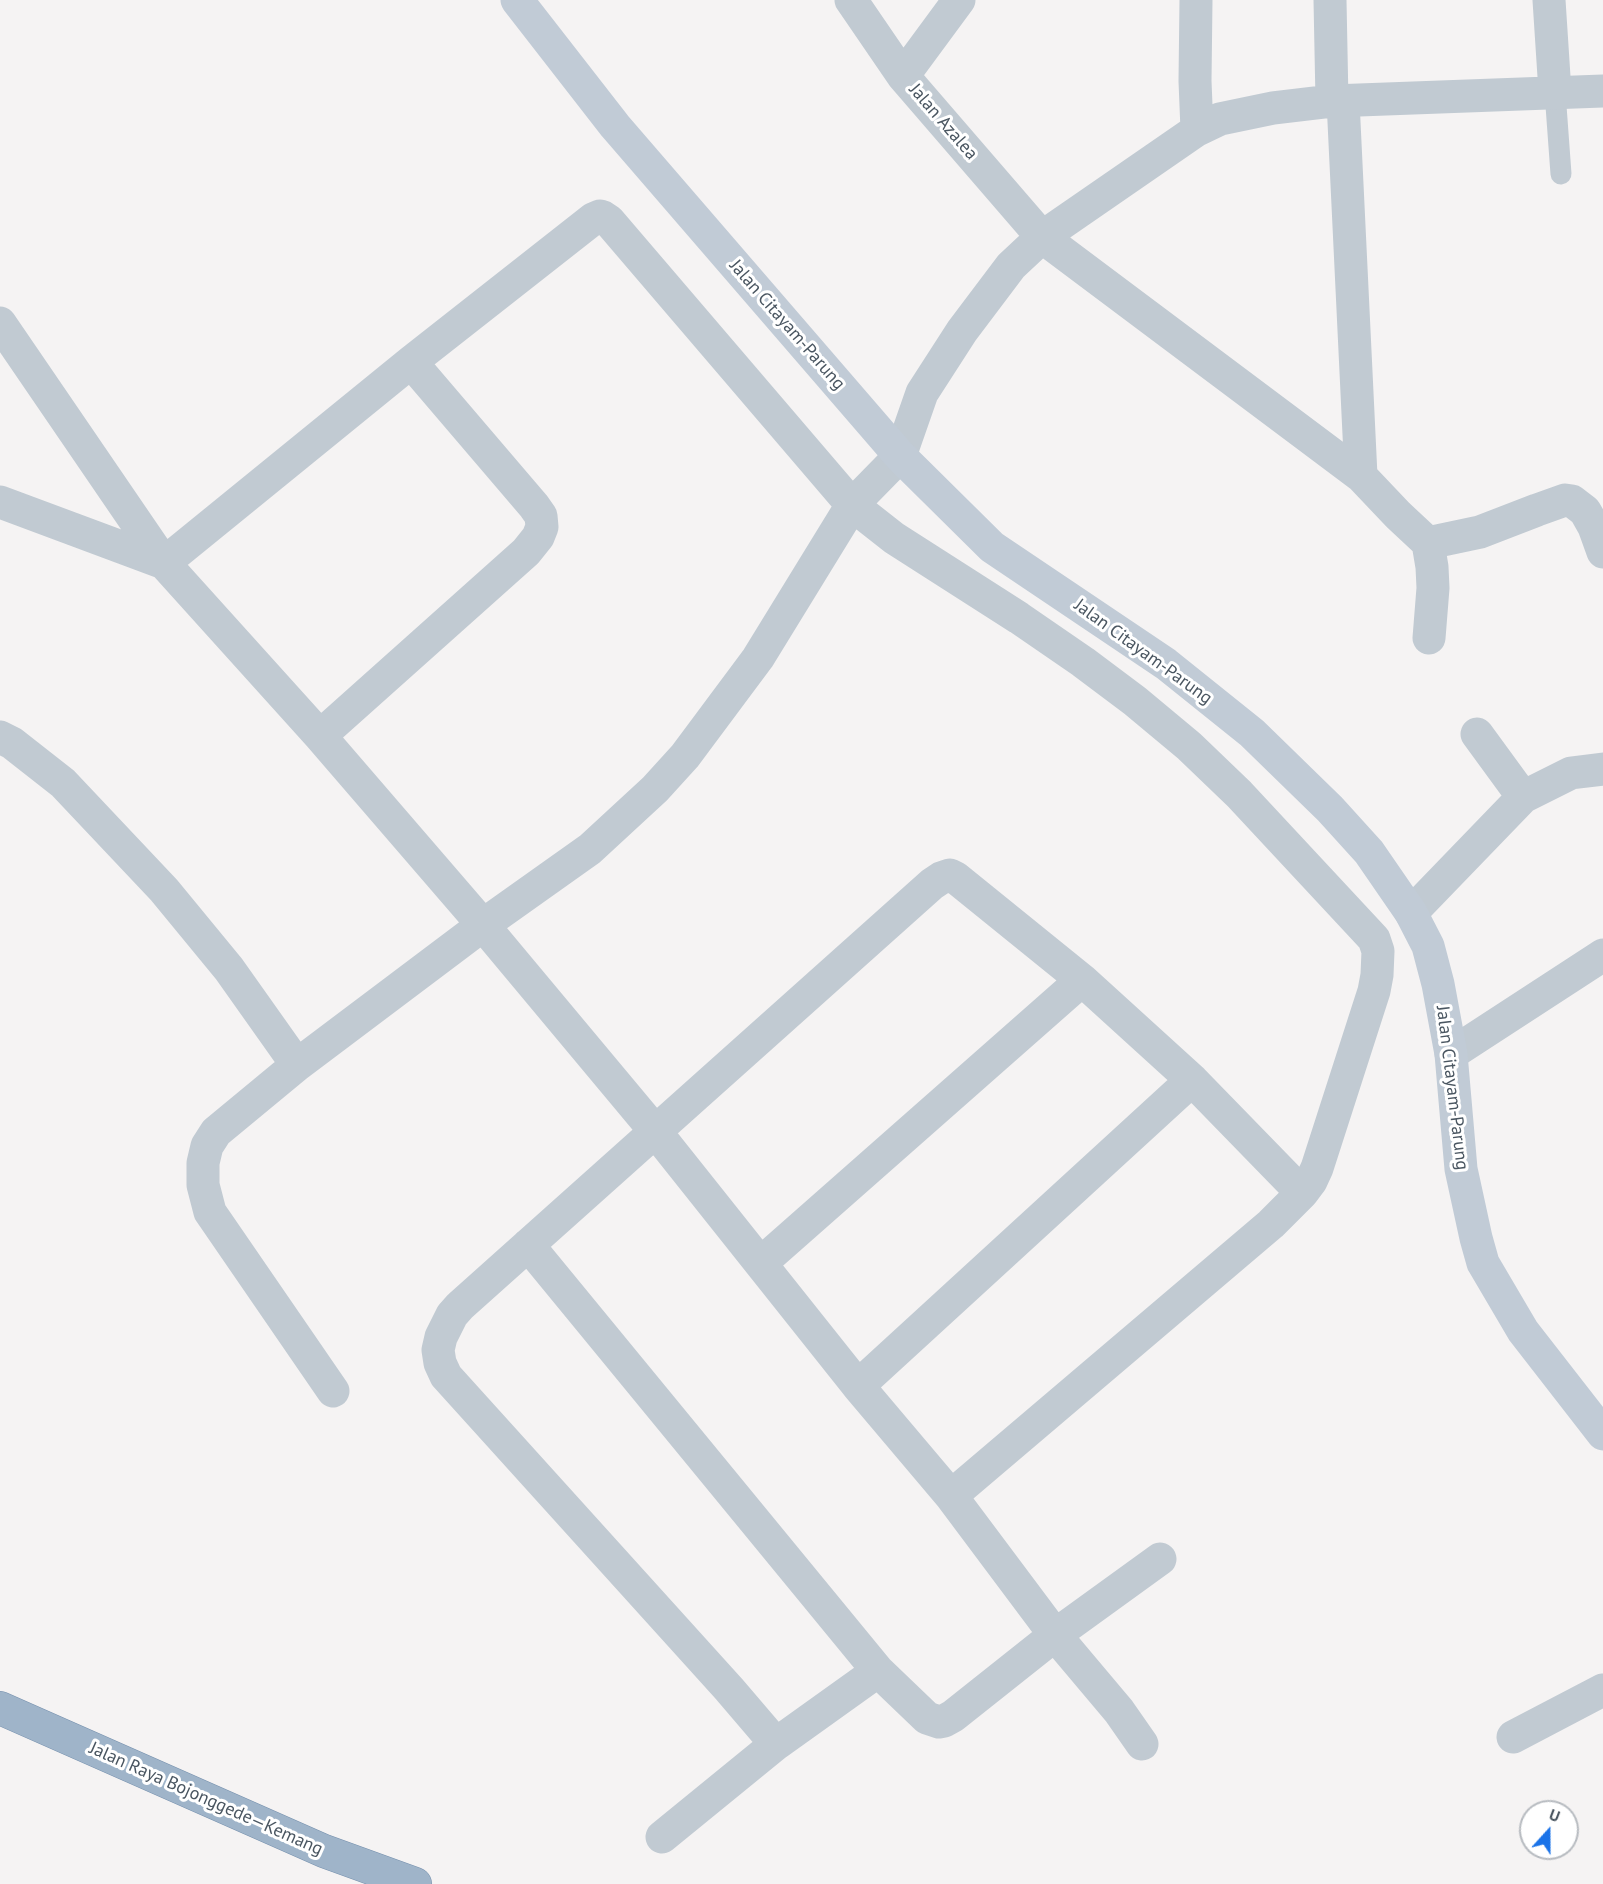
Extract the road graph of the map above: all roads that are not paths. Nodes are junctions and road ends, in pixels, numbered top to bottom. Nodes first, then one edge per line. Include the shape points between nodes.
1 (517, 0) edge
2 (851, 0) edge
3 (959, 0) edge
4 (1196, 0) edge
5 (1330, 0) edge
6 (1550, 0) edge
7 (903, 76) junction
8 (1603, 91) edge
9 (1555, 92) junction
10 (1337, 101) junction
11 (1197, 130) junction
12 (1561, 174) dead end
13 (1042, 237) junction
14 (0, 323) edge
15 (411, 362) junction
16 (900, 456) junction
17 (1361, 476) junction
18 (0, 502) edge
19 (852, 505) junction
20 (1428, 543) junction
21 (1603, 552) edge
22 (164, 563) junction
23 (1429, 638) dead end
24 (1477, 734) dead end
25 (320, 736) junction
26 (0, 737) edge
27 (1603, 769) edge
28 (1523, 797) junction
29 (1411, 913) junction
30 (483, 925) junction
31 (1603, 955) edge
32 (1082, 980) junction
33 (1451, 1054) junction
34 (297, 1065) junction
35 (1192, 1080) junction
36 (655, 1131) junction
37 (1302, 1193) junction
38 (528, 1245) junction
39 (761, 1263) junction
40 (858, 1386) junction
41 (333, 1391) dead end
42 (1603, 1434) edge
43 (951, 1496) junction
44 (1160, 1559) dead end
45 (1055, 1635) junction
46 (878, 1671) junction
47 (1603, 1690) edge
48 (0, 1708) edge
49 (1513, 1737) dead end
50 (776, 1744) junction
51 (1142, 1744) dead end
52 (662, 1837) dead end
53 (415, 1884) edge

1 - 16 main road, Jalan Citayam-Parung via 615,126
2 - 7 street, Jalan Azalea
3 - 7 street
4 - 11 street
5 - 10 street
6 - 9 street
7 - 13 street, Jalan Azalea
8 - 9 street
9 - 10 street
9 - 12 lane
10 - 11 street via 1220,118
10 - 17 street
11 - 13 street
13 - 16 street via 1011,266 962,331 922,393
13 - 17 street, Jalan Azalea
14 - 22 street
15 - 19 street via 593,219 603,216
15 - 22 street
15 - 25 street via 534,506 543,527 526,552
16 - 19 street
16 - 29 main road, Jalan Citayam-Parung via 992,547 1166,664 1252,733 1369,852
17 - 20 street, Jalan Azalea
18 - 22 street
19 - 30 street via 758,658 686,756 590,849
19 - 37 street via 894,538 1019,618 1135,701 1239,794 1374,939 1378,951 1374,991 1317,1168
20 - 21 street via 1480,532 1565,500 1585,511
20 - 23 street via 1433,588
22 - 25 street
24 - 28 street
25 - 30 street
26 - 34 street via 63,783 164,890 229,969
27 - 28 street via 1571,773
28 - 29 street
29 - 33 main road, Jalan Citayam-Parung via 1428,946
30 - 34 street
30 - 36 street
31 - 33 street
32 - 35 street
32 - 36 street via 956,878 941,878
32 - 39 street
33 - 42 main road, Jalan Citayam-Parung via 1461,1168 1483,1263 1523,1331
34 - 41 street via 216,1132 207,1146 203,1185 210,1212
35 - 37 street
35 - 40 street
36 - 38 street
36 - 39 street
37 - 43 street via 1271,1224
38 - 46 street
38 - 50 street via 452,1316 438,1350 446,1376
39 - 40 street
40 - 43 street
43 - 45 street
44 - 45 street
45 - 46 street via 944,1721 927,1718
45 - 51 street
46 - 50 street
47 - 49 street
48 - 53 highway, Jalan Raya Bojonggede—Kemang via 324,1851
50 - 52 street

